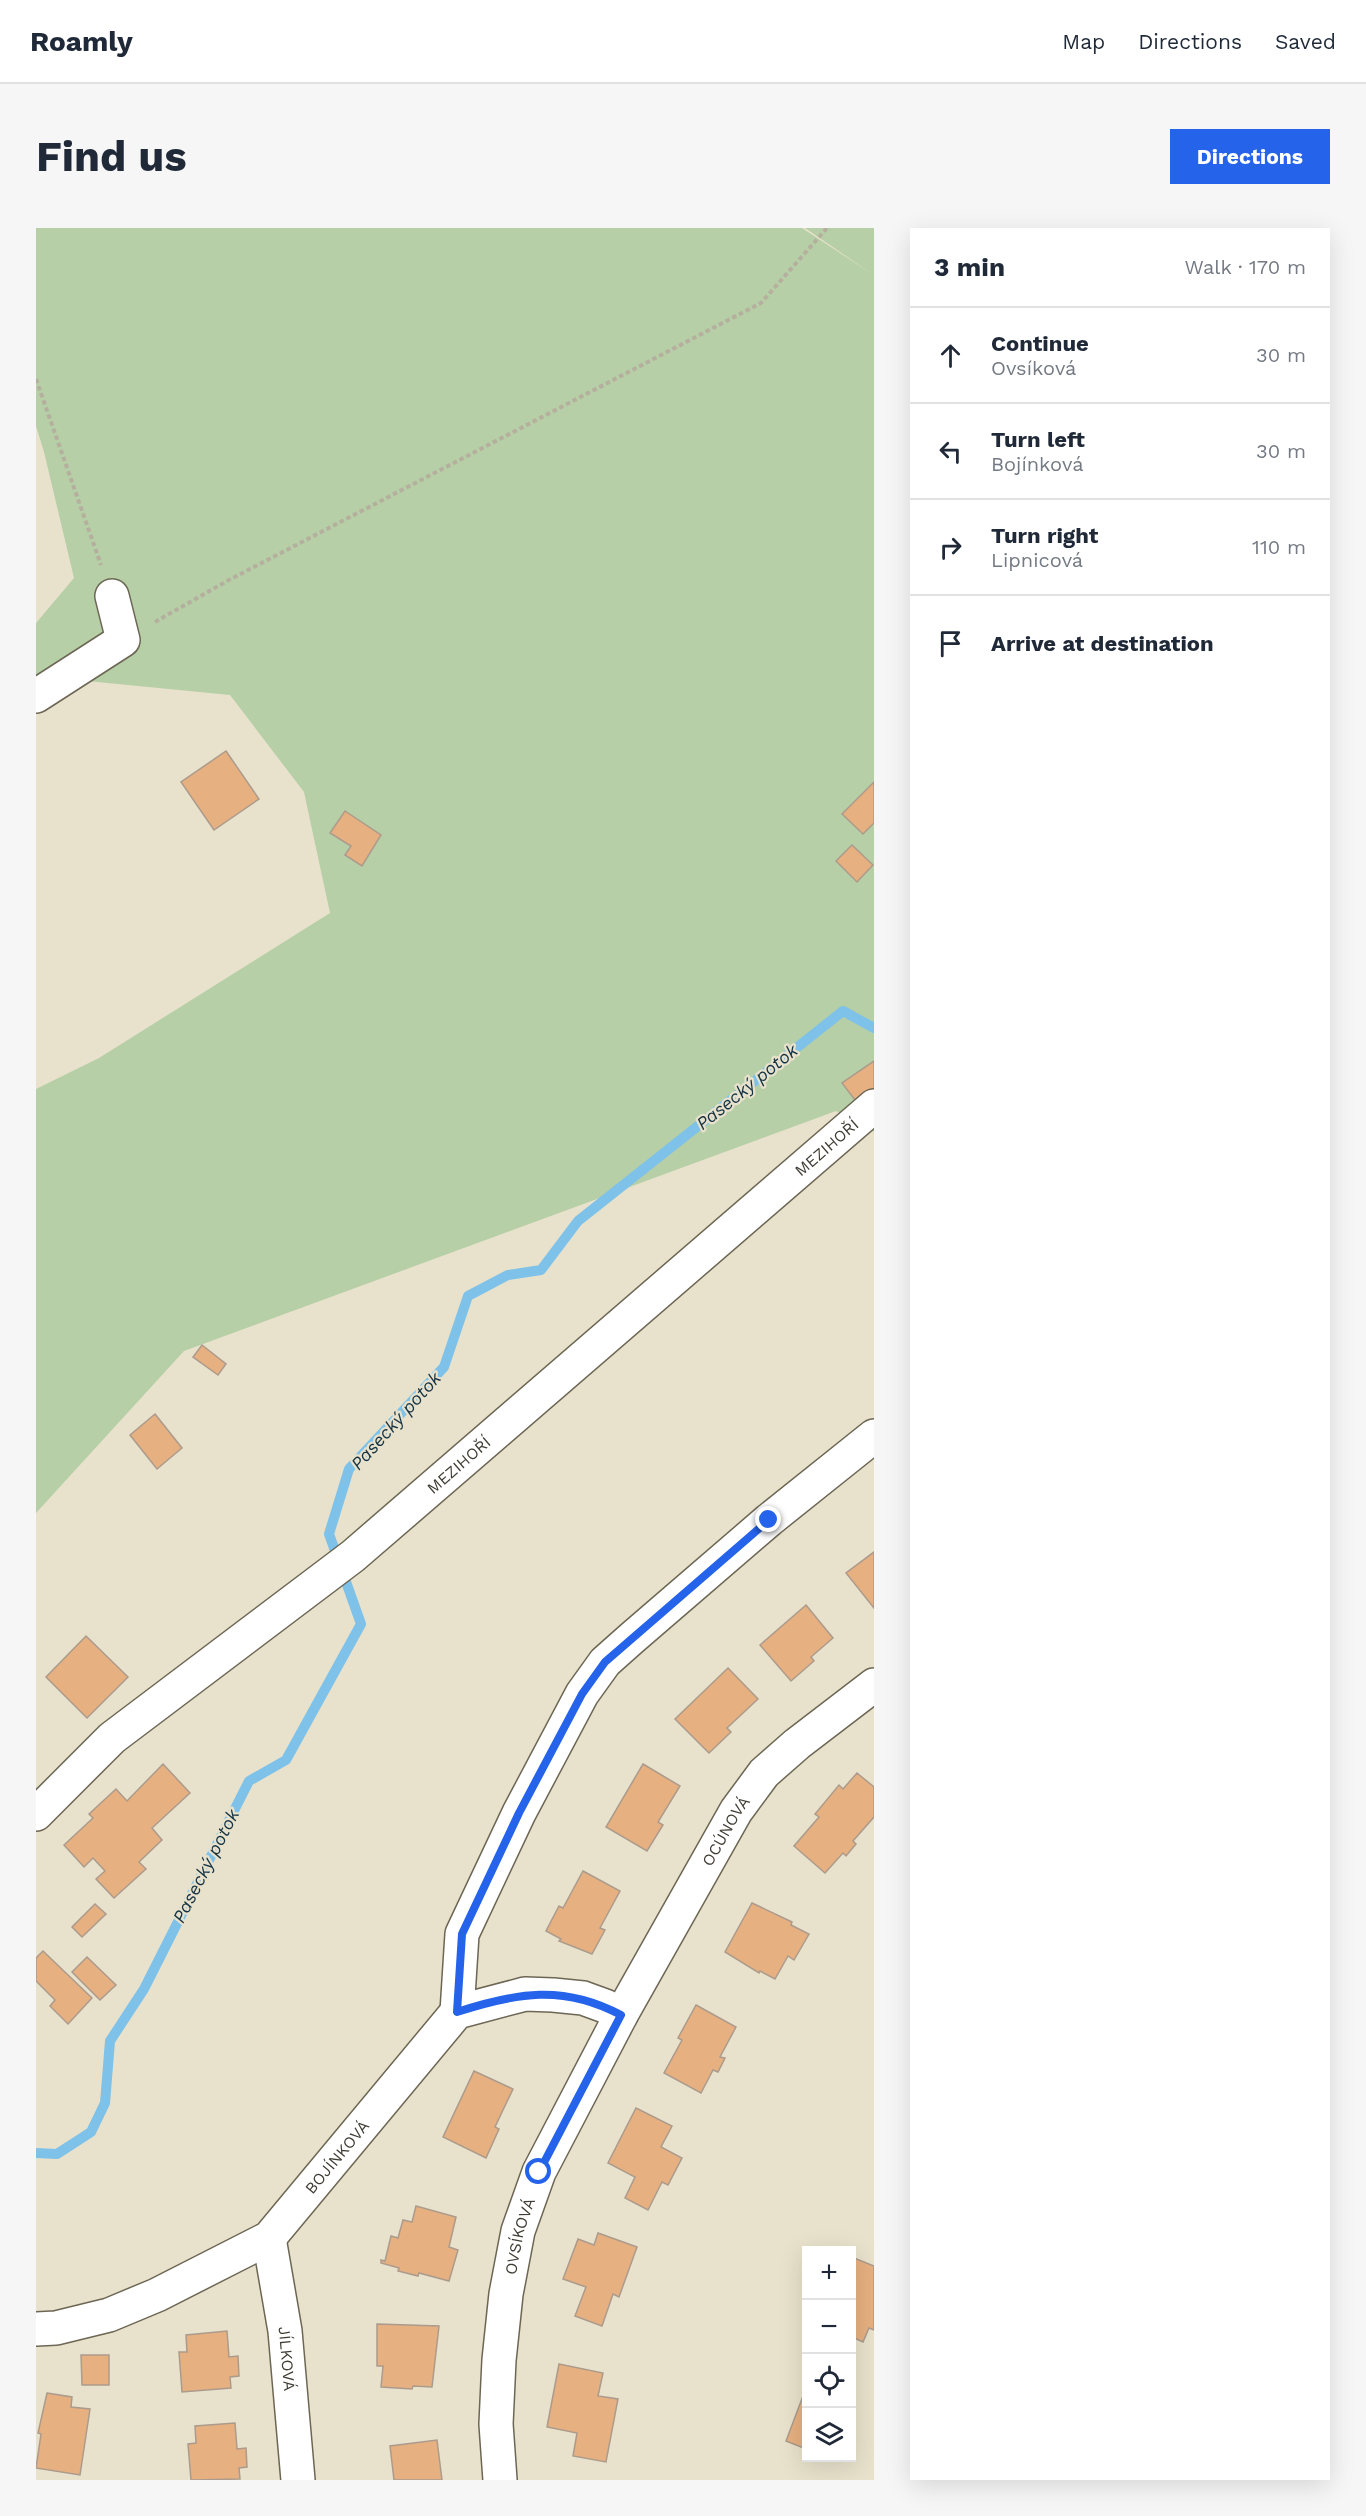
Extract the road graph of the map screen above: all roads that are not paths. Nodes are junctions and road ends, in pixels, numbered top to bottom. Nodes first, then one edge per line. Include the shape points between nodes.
1 (112, 596) road end
2 (36, 696) edge
3 (874, 1106) edge
4 (874, 1436) edge
5 (874, 1685) edge
6 (36, 1814) edge
7 (457, 2012) junction
8 (621, 2015) junction
9 (269, 2238) junction
10 (36, 2329) edge
11 (298, 2480) edge
12 (500, 2480) edge

1 - 2 street via 123,640
3 - 6 street, MEZIHOŘÍ via 341,1565 112,1738
4 - 7 street via 769,1520 605,1662 582,1694 519,1813 462,1934
5 - 8 street, OCÚNOVÁ via 764,1773 736,1810
7 - 8 street via 525,1994 583,1998
7 - 9 street, BOJÍNKOVÁ
8 - 12 street, OVSÍKOVÁ via 539,2172 518,2231 499,2360 496,2424
9 - 10 street, BOJÍNKOVÁ via 158,2295 109,2315
9 - 11 street, JÍLKOVÁ via 285,2331

